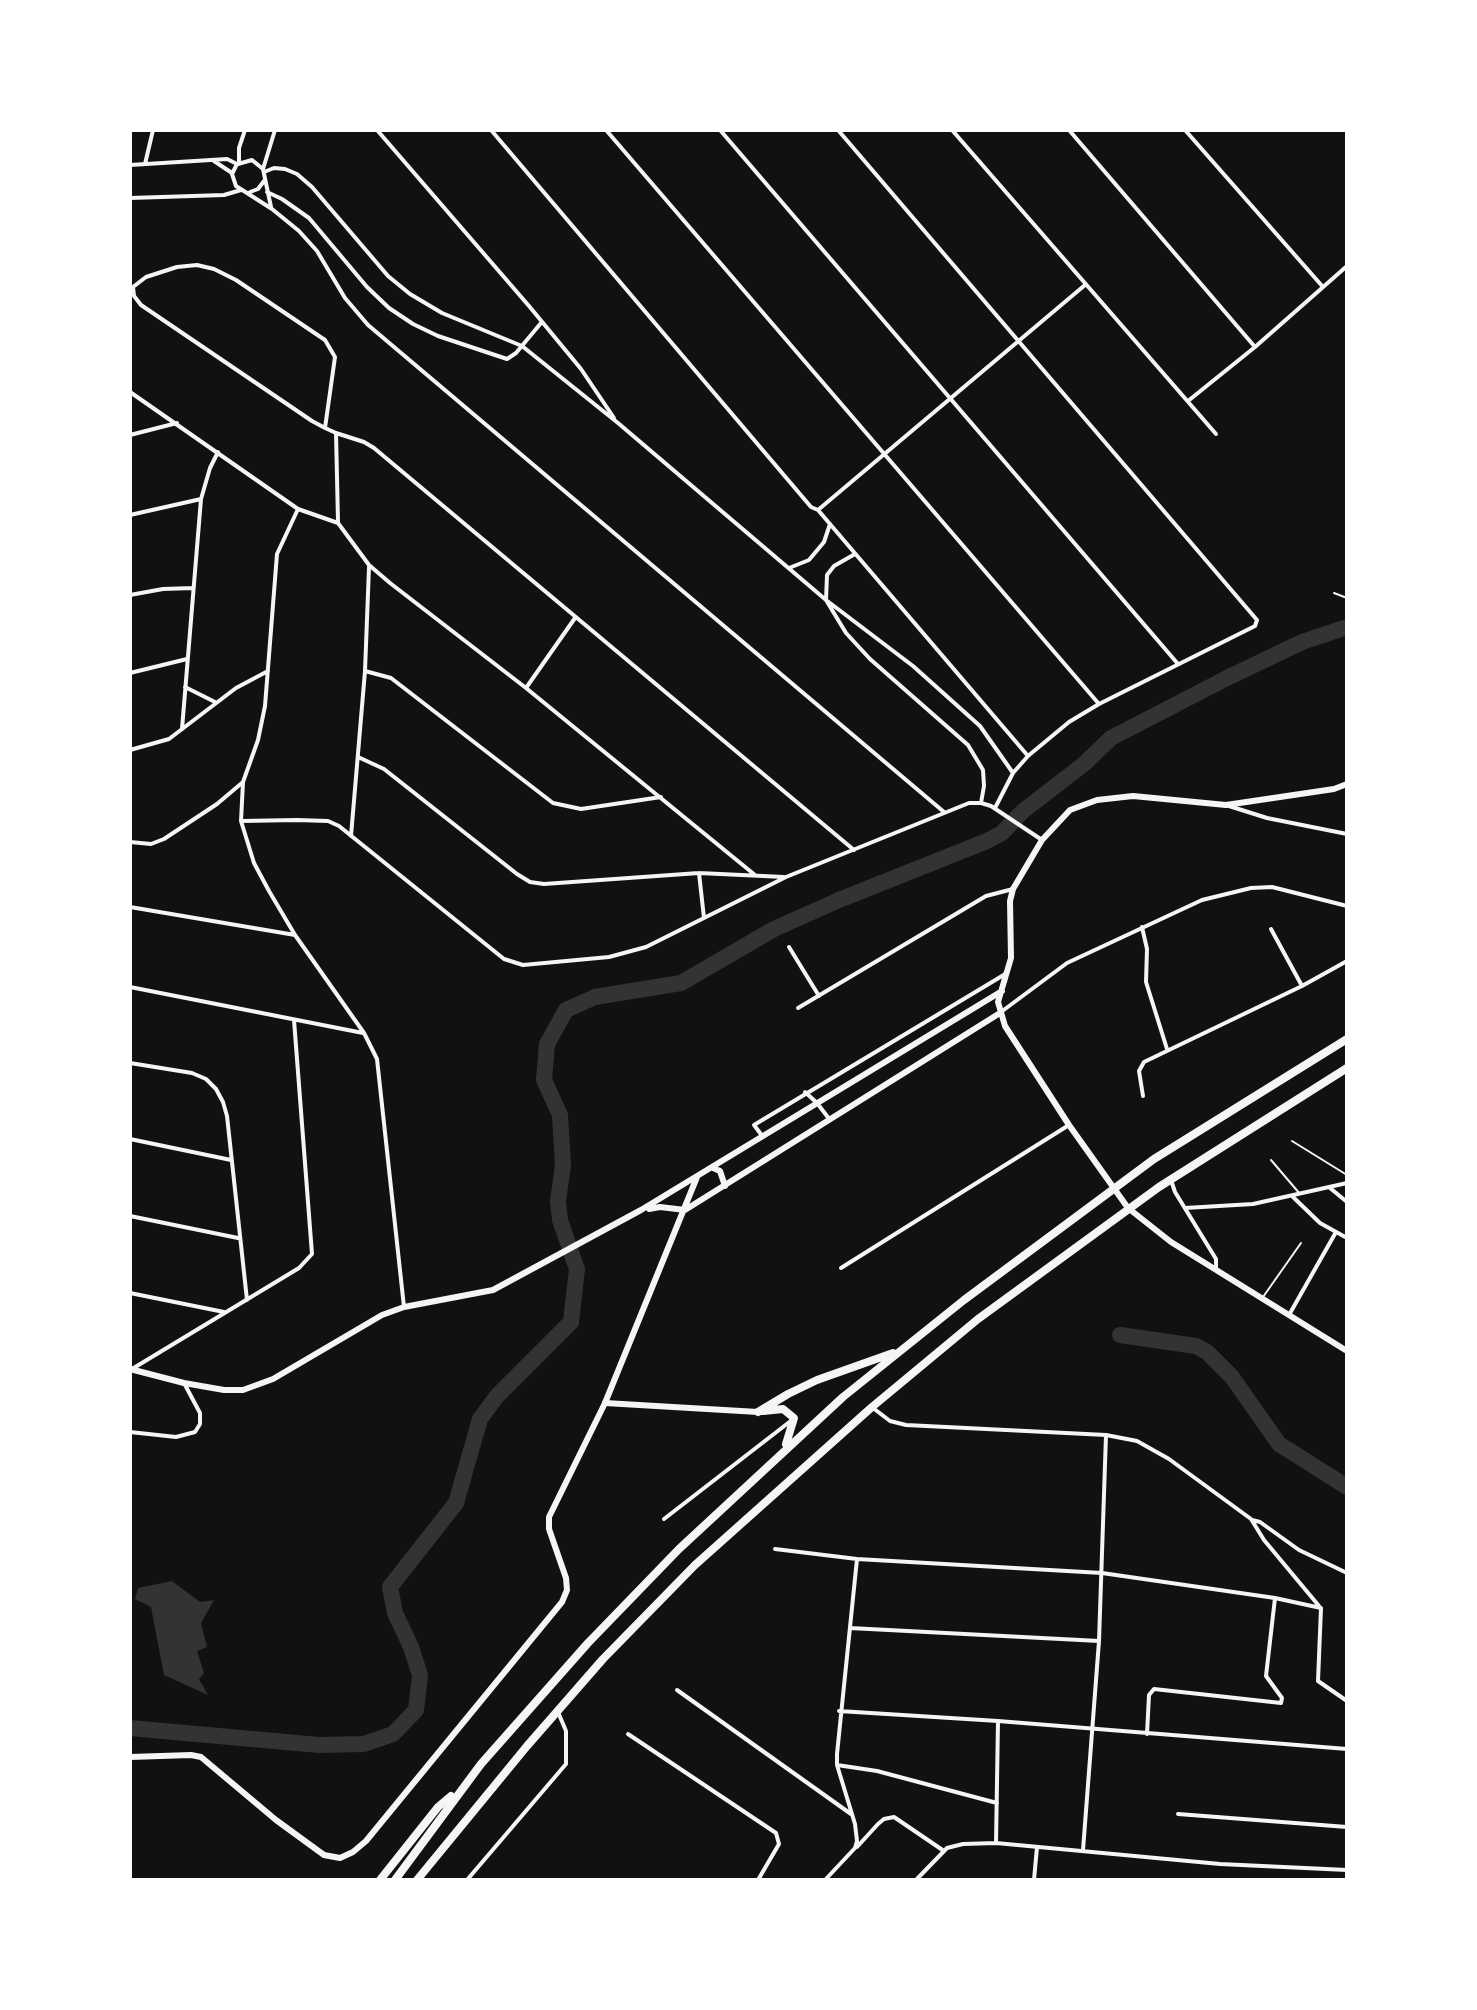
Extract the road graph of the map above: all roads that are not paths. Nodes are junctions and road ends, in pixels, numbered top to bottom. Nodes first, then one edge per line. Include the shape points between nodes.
1 (153, 130) edge
2 (245, 130) edge
3 (275, 130) edge
4 (377, 130) edge
5 (491, 130) edge
6 (606, 130) edge
7 (720, 130) edge
8 (838, 130) edge
9 (952, 130) edge
10 (1069, 130) edge
11 (1185, 130) edge
12 (214, 161) junction
13 (238, 163) junction
14 (145, 164) junction
15 (130, 165) edge
16 (264, 171) junction
17 (232, 174) junction
18 (264, 181) junction
19 (241, 190) junction
20 (248, 192) junction
21 (267, 192) junction
22 (130, 198) edge
23 (272, 209) junction
24 (1347, 266) edge
25 (1086, 285) junction
26 (1323, 287) junction
27 (541, 323) junction
28 (1019, 341) junction
29 (522, 346) junction
30 (1255, 347) junction
31 (130, 392) edge
32 (953, 398) junction
33 (1188, 401) junction
34 (177, 423) junction
35 (618, 423) junction
36 (325, 428) junction
37 (336, 433) junction
38 (1216, 434) dead end
39 (130, 435) edge
40 (218, 452) junction
41 (884, 457) junction
42 (201, 499) junction
43 (298, 509) junction
44 (818, 510) junction
45 (130, 515) edge
46 (338, 523) junction
47 (830, 524) junction
48 (855, 554) junction
49 (369, 565) junction
50 (789, 568) junction
51 (193, 588) junction
52 (1334, 593) dead end
53 (130, 595) edge
54 (1347, 598) edge
55 (826, 600) junction
56 (575, 618) junction
57 (187, 659) junction
58 (1178, 664) junction
59 (268, 671) junction
60 (365, 671) junction
61 (130, 673) edge
62 (185, 687) junction
63 (526, 688) junction
64 (215, 702) junction
65 (1099, 704) junction
66 (182, 729) junction
67 (130, 750) edge
68 (1028, 756) junction
69 (358, 757) junction
70 (1013, 773) junction
71 (243, 782) junction
72 (1347, 784) edge
73 (662, 797) junction
74 (981, 803) junction
75 (1226, 805) junction
76 (995, 808) junction
77 (944, 812) junction
78 (241, 821) junction
79 (1347, 834) edge
80 (351, 836) junction
81 (1042, 840) junction
82 (130, 842) edge
83 (854, 850) junction
84 (699, 873) junction
85 (755, 875) junction
86 (786, 877) junction
87 (1013, 889) junction
88 (1347, 906) edge
89 (130, 907) edge
90 (704, 918) junction
91 (1142, 927) junction
92 (1271, 929) dead end
93 (295, 935) junction
94 (789, 947) dead end
95 (1347, 961) edge
96 (1009, 972) junction
97 (1302, 986) junction
98 (130, 987) edge
99 (1002, 991) junction
100 (819, 996) junction
101 (798, 1008) dead end
102 (1000, 1013) junction
103 (294, 1020) junction
104 (364, 1033) junction
105 (1347, 1039) edge
106 (1167, 1049) junction
107 (130, 1063) edge
108 (1347, 1068) edge
109 (805, 1092) junction
110 (1143, 1096) dead end
111 (817, 1103) junction
112 (830, 1120) junction
113 (1069, 1125) junction
114 (763, 1137) junction
115 (130, 1139) edge
116 (1292, 1141) dead end
117 (231, 1160) junction
118 (1271, 1160) dead end
119 (713, 1168) junction
120 (1347, 1175) edge
121 (697, 1177) junction
122 (1171, 1179) junction
123 (1347, 1183) edge
124 (725, 1186) junction
125 (1330, 1188) junction
126 (690, 1195) junction
127 (1301, 1195) junction
128 (1293, 1197) junction
129 (699, 1201) junction
130 (1347, 1202) edge
131 (1185, 1208) junction
132 (641, 1210) junction
133 (685, 1210) junction
134 (130, 1216) edge
135 (1336, 1232) junction
136 (238, 1238) junction
137 (1347, 1238) edge
138 (1301, 1243) dead end
139 (841, 1268) dead end
140 (1216, 1270) junction
141 (130, 1293) edge
142 (1262, 1298) junction
143 (247, 1300) junction
144 (404, 1307) junction
145 (226, 1312) junction
146 (1289, 1315) junction
147 (903, 1349) junction
148 (1347, 1351) edge
149 (141, 1363) junction
150 (130, 1369) edge
151 (141, 1372) junction
152 (184, 1383) junction
153 (605, 1403) junction
154 (872, 1407) junction
155 (758, 1412) junction
156 (794, 1418) junction
157 (130, 1432) edge
158 (1106, 1435) junction
159 (783, 1450) junction
160 (664, 1519) dead end
161 (1251, 1519) junction
162 (775, 1549) dead end
163 (857, 1559) junction
164 (1102, 1573) junction
165 (1347, 1573) edge
166 (1275, 1598) junction
167 (1321, 1608) junction
168 (850, 1628) junction
169 (1099, 1641) junction
170 (677, 1690) dead end
171 (1347, 1701) edge
172 (557, 1711) junction
173 (839, 1711) junction
174 (998, 1721) junction
175 (1093, 1730) junction
176 (628, 1734) dead end
177 (1147, 1734) junction
178 (1347, 1749) edge
179 (130, 1757) edge
180 (837, 1765) junction
181 (461, 1788) junction
182 (997, 1803) junction
183 (1178, 1814) dead end
184 (852, 1815) junction
185 (1347, 1827) edge
186 (996, 1843) junction
187 (1037, 1847) junction
188 (855, 1848) junction
189 (1083, 1850) junction
190 (944, 1851) junction
191 (1347, 1870) edge
192 (380, 1880) edge
193 (395, 1880) edge
194 (417, 1880) edge
195 (467, 1880) edge
196 (758, 1880) edge
197 (825, 1880) edge
198 (916, 1880) edge
199 (1034, 1880) edge

1 - 14 street
2 - 13 street
3 - 16 street
4 - 27 street
5 - 44 street
6 - 41 street
7 - 32 street
8 - 28 street
9 - 25 street
10 - 30 street
11 - 26 street
12 - 13 street
12 - 14 street
12 - 17 street
13 - 16 street via 252,160
13 - 17 street
14 - 15 street
16 - 18 street
16 - 29 street via 285,169 312,187 388,276 410,294
17 - 19 street
18 - 20 street
18 - 21 street
19 - 20 street
19 - 22 street
20 - 23 street
21 - 23 street
21 - 29 street via 309,218 367,287 413,324 502,359
23 - 77 street via 317,251 368,325
24 - 26 street
25 - 28 street
25 - 33 street
26 - 30 street
27 - 29 street
27 - 35 street
28 - 32 street
28 - 58 street via 1257,620 1255,626
29 - 35 street
30 - 33 street
31 - 34 street
32 - 41 street
32 - 58 street
33 - 38 street
34 - 39 street
34 - 40 street
35 - 50 street
36 - 36 street via 141,305 133,287 177,267 214,269 325,340 334,351 335,364
36 - 37 street
37 - 46 street
37 - 56 street via 374,448
40 - 42 street
40 - 43 street
41 - 44 street
41 - 65 street
42 - 45 street
42 - 51 street
43 - 46 street
43 - 59 street via 277,554
44 - 47 street
46 - 49 street
47 - 48 street
47 - 50 street via 809,560
48 - 55 street via 827,575
48 - 68 street
49 - 60 street
49 - 63 street
50 - 55 street
51 - 53 street
51 - 57 street
52 - 54 lane
55 - 70 street via 913,666 980,726
55 - 74 street via 870,659 968,745 983,770
56 - 63 street
56 - 83 street
57 - 61 street
57 - 62 street
58 - 65 street
59 - 64 street
59 - 71 street via 258,740
60 - 69 street
60 - 73 street via 391,678 553,803 581,809
62 - 64 street
62 - 66 street
63 - 73 street
64 - 66 street
65 - 68 street
66 - 67 street via 156,745
68 - 70 street
69 - 80 street
69 - 84 street via 384,769 530,882
70 - 76 street
71 - 78 street
71 - 82 street via 164,839
72 - 75 main road
73 - 85 street
74 - 76 street
74 - 77 street
75 - 79 street
75 - 81 main road via 1133,796 1097,800 1070,810
76 - 81 street
77 - 83 street
78 - 80 street via 328,821
78 - 93 street via 254,863
80 - 90 street via 514,964 609,957 646,947
81 - 87 main road
83 - 86 street
84 - 85 street
84 - 90 street
85 - 86 street
86 - 90 street
87 - 96 main road
87 - 100 street via 986,896
88 - 91 street via 1263,887 1202,900
89 - 93 street
91 - 102 street via 1067,963
91 - 106 street via 1146,982
92 - 97 street
93 - 104 street
94 - 100 street
95 - 97 street
96 - 99 main road
96 - 109 street
97 - 106 street
98 - 103 street
99 - 102 main road
99 - 111 main road
100 - 101 street
102 - 112 main road
102 - 113 main road
103 - 104 street
103 - 143 street via 312,1254
104 - 144 street via 377,1059
105 - 147 highway via 1154,1159
106 - 110 street via 1139,1067
107 - 117 street via 206,1079 223,1102
108 - 122 highway
109 - 111 street
109 - 114 street via 754,1125
111 - 112 street
111 - 114 main road
112 - 124 main road
113 - 139 street
113 - 140 main road via 1128,1208
114 - 119 main road
115 - 117 street
116 - 120 lane
117 - 136 street
118 - 127 lane
119 - 121 main road
119 - 124 main road via 720,1171
121 - 126 main road
121 - 132 main road
122 - 131 street
122 - 154 highway via 978,1319
123 - 125 street
124 - 129 main road
125 - 127 street
125 - 130 street
126 - 129 main road
126 - 133 main road
127 - 128 street
128 - 131 street via 1225,1208
128 - 135 street
129 - 133 main road
131 - 140 street via 1216,1259
132 - 133 main road
132 - 144 main road via 493,1290
133 - 153 main road
134 - 136 street
135 - 137 street
135 - 146 street
136 - 143 street
138 - 142 lane
140 - 142 main road
141 - 145 street
142 - 146 main road
143 - 145 street
144 - 152 main road via 257,1386 224,1390
145 - 149 street
146 - 148 main road
147 - 155 highway via 817,1380
147 - 159 highway
149 - 150 street
149 - 151 street
150 - 151 main road
151 - 152 main road
152 - 157 street via 200,1413 195,1432 176,1437
153 - 155 main road
153 - 179 main road via 549,1517 566,1578 562,1602 353,1852 340,1858 324,1855 201,1757
154 - 158 street via 906,1425
154 - 172 highway via 695,1565
155 - 156 highway via 783,1409
156 - 159 highway
156 - 160 street
158 - 161 street via 1149,1446
158 - 164 street
159 - 181 highway via 598,1633
161 - 165 street
161 - 167 street
162 - 163 street
163 - 164 street
163 - 168 street
164 - 166 street
164 - 169 street
166 - 167 street
166 - 177 street via 1266,1676 1281,1703 1154,1689 1149,1695
167 - 171 street via 1318,1681
168 - 169 street
168 - 173 street
169 - 175 street
170 - 184 street
172 - 194 highway
172 - 195 street via 566,1731 566,1764
173 - 174 street
173 - 180 street
174 - 175 street
174 - 182 street
175 - 177 street
175 - 189 street
176 - 196 street via 776,1833 779,1844
177 - 178 street
180 - 182 street
180 - 184 street
181 - 192 highway via 438,1807
181 - 193 highway
182 - 186 street
183 - 185 street
184 - 188 street
186 - 187 street
186 - 190 street via 963,1844
187 - 189 street
187 - 199 street
188 - 190 street via 884,1819 894,1817
188 - 197 street
189 - 191 street
190 - 198 street

